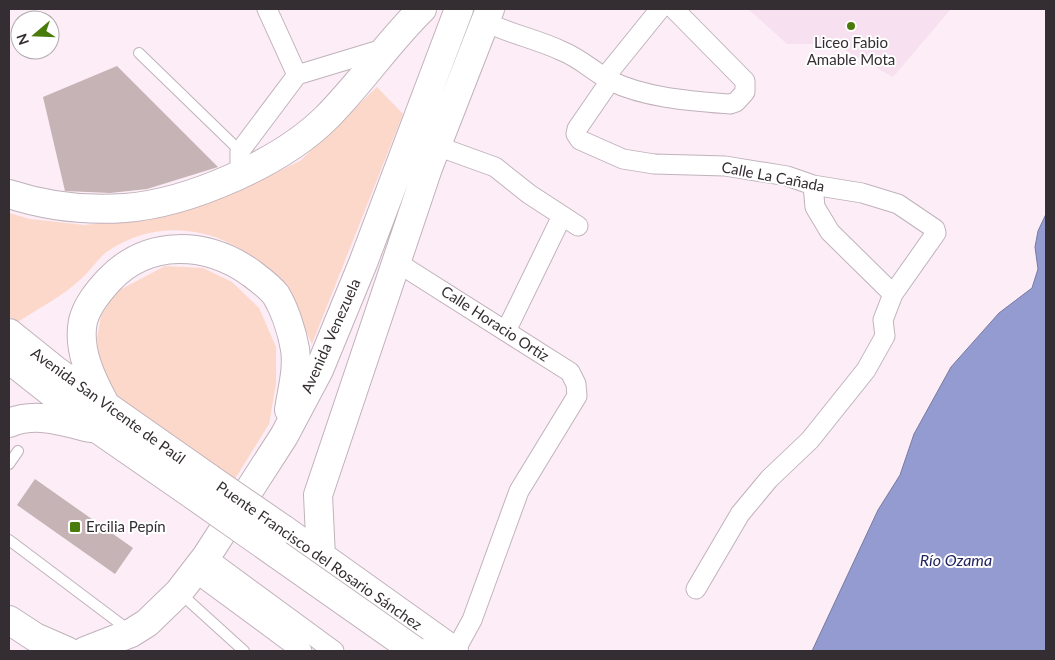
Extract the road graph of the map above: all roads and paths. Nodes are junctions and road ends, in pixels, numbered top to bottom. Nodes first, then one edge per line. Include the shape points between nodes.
1 (267, 9) edge
2 (422, 9) edge
3 (459, 9) edge
4 (660, 9) edge
5 (674, 9) edge
6 (487, 15) edge
7 (388, 48) junction
8 (140, 52) dead end
9 (296, 74) junction
10 (608, 79) junction
11 (437, 146) junction
12 (240, 163) junction
13 (813, 185) junction
14 (9, 194) edge
15 (562, 216) junction
16 (578, 226) dead end
17 (398, 263) junction
18 (894, 294) junction
19 (506, 332) junction
20 (9, 333) edge
21 (9, 358) edge
22 (102, 417) junction
23 (9, 423) edge
24 (284, 436) junction
25 (18, 451) dead end
26 (9, 464) edge
27 (201, 486) junction
28 (9, 540) edge
29 (321, 557) junction
30 (193, 574) junction
31 (696, 590) dead end
32 (9, 620) edge
33 (132, 633) junction
34 (68, 651) edge
35 (86, 651) edge
36 (244, 651) edge
37 (302, 651) edge
38 (334, 651) edge
39 (415, 651) edge
40 (455, 651) edge

1 - 9 street
2 - 7 main road
3 - 24 main road, Avenida Venezuela via 320,370
4 - 10 street
5 - 10 street via 745,81 745,92 736,102 678,100
6 - 10 street via 504,31 565,52
6 - 11 main road
7 - 9 street
7 - 12 main road via 326,118 299,141
8 - 12 lane
9 - 12 street
10 - 13 street, Calle La Cañada via 577,129 580,140 623,159 654,164 725,166 787,176
11 - 15 street via 495,167
11 - 17 main road
12 - 14 main road via 171,200 126,208 82,209 36,203
13 - 18 street via 815,207 830,232
13 - 18 street, Calle La Cañada via 862,193 898,204 935,228 935,237
15 - 16 street
15 - 19 street
17 - 19 street, Calle Horacio Ortiz
17 - 29 main road via 318,495
18 - 31 street via 883,320 884,336 866,370 810,440 769,479 740,514
19 - 40 street, Calle Horacio Ortiz via 570,372 577,396 519,491 472,620
20 - 22 main road, Avenida San Vicente de Paúl via 55,370
21 - 22 main road, Avenida San Vicente de Paúl
22 - 23 main road via 45,417
22 - 24 main road via 83,342 83,322 91,302 119,269 140,256 182,247 241,266 276,295 295,350 296,375
22 - 27 main road, Avenida San Vicente de Paúl
24 - 30 main road, Avenida Venezuela
25 - 26 lane
27 - 29 main road, Puente Francisco del Rosario Sánchez, bridge via 283,530
27 - 39 main road, Puente Francisco del Rosario Sánchez, bridge
28 - 33 lane
29 - 40 main road, Puente Francisco del Rosario Sánchez
30 - 33 main road, Avenida Venezuela via 147,623
30 - 36 lane
30 - 37 street
30 - 38 street
32 - 34 main road via 35,637
33 - 35 main road, Avenida Venezuela

